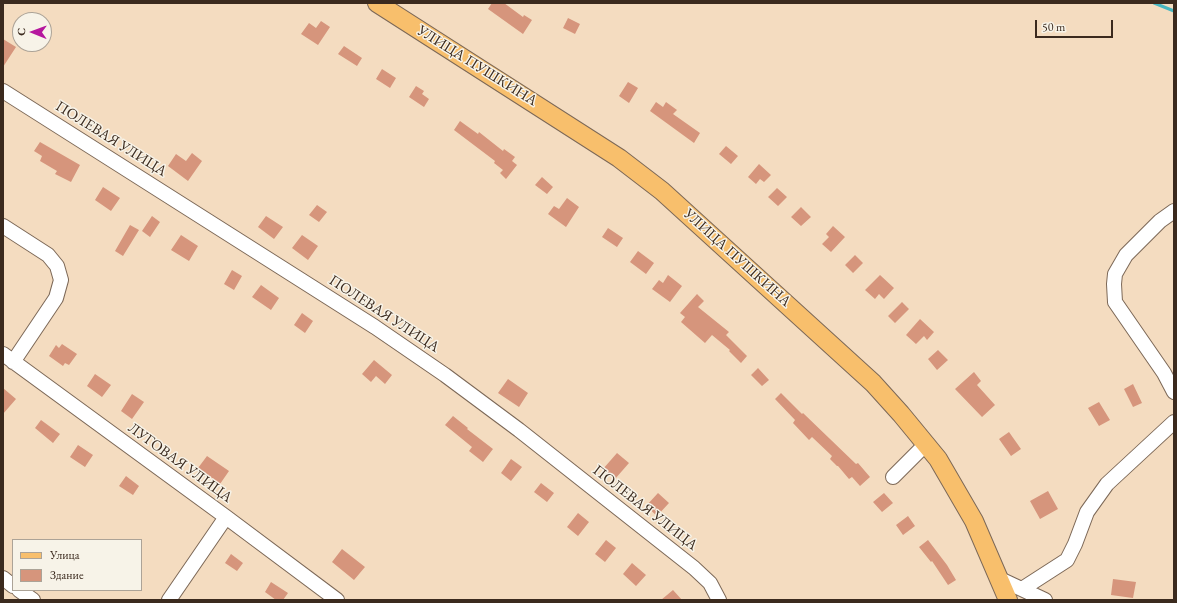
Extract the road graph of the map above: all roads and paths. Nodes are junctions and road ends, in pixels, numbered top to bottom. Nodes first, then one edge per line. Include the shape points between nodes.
1 (376, 3) edge
2 (3, 91) edge
3 (1174, 211) edge
4 (3, 226) edge
5 (8, 358) edge
6 (1174, 392) edge
7 (1173, 424) edge
8 (926, 444) junction
9 (893, 477) dead end
10 (226, 517) junction
11 (3, 578) edge
12 (998, 578) junction
13 (12, 585) edge
14 (1022, 589) junction
15 (20, 591) edge
16 (33, 600) edge
17 (169, 600) edge
18 (337, 600) edge
19 (719, 600) edge
20 (1008, 600) edge
21 (1045, 600) edge

1 - 8 main road, УЛИЦА ПУШКИНА via 619,158 662,191 873,383
2 - 19 street, ПОЛЕВАЯ УЛИЦА via 375,327 445,375 694,568 710,583
3 - 6 street via 1160,221 1126,255 1115,274 1114,284 1115,302 1164,373
4 - 5 street via 48,255 57,266 61,280 56,298
5 - 10 street, ЛУГОВАЯ УЛИЦА
7 - 14 street via 1107,484 1087,512 1067,560
8 - 9 street
8 - 12 main road, УЛИЦА ПУШКИНА via 938,458 974,521
10 - 17 street
10 - 18 street, ЛУГОВАЯ УЛИЦА
11 - 13 street
12 - 14 street
12 - 20 main road, УЛИЦА ПУШКИНА
14 - 21 street
15 - 16 street

